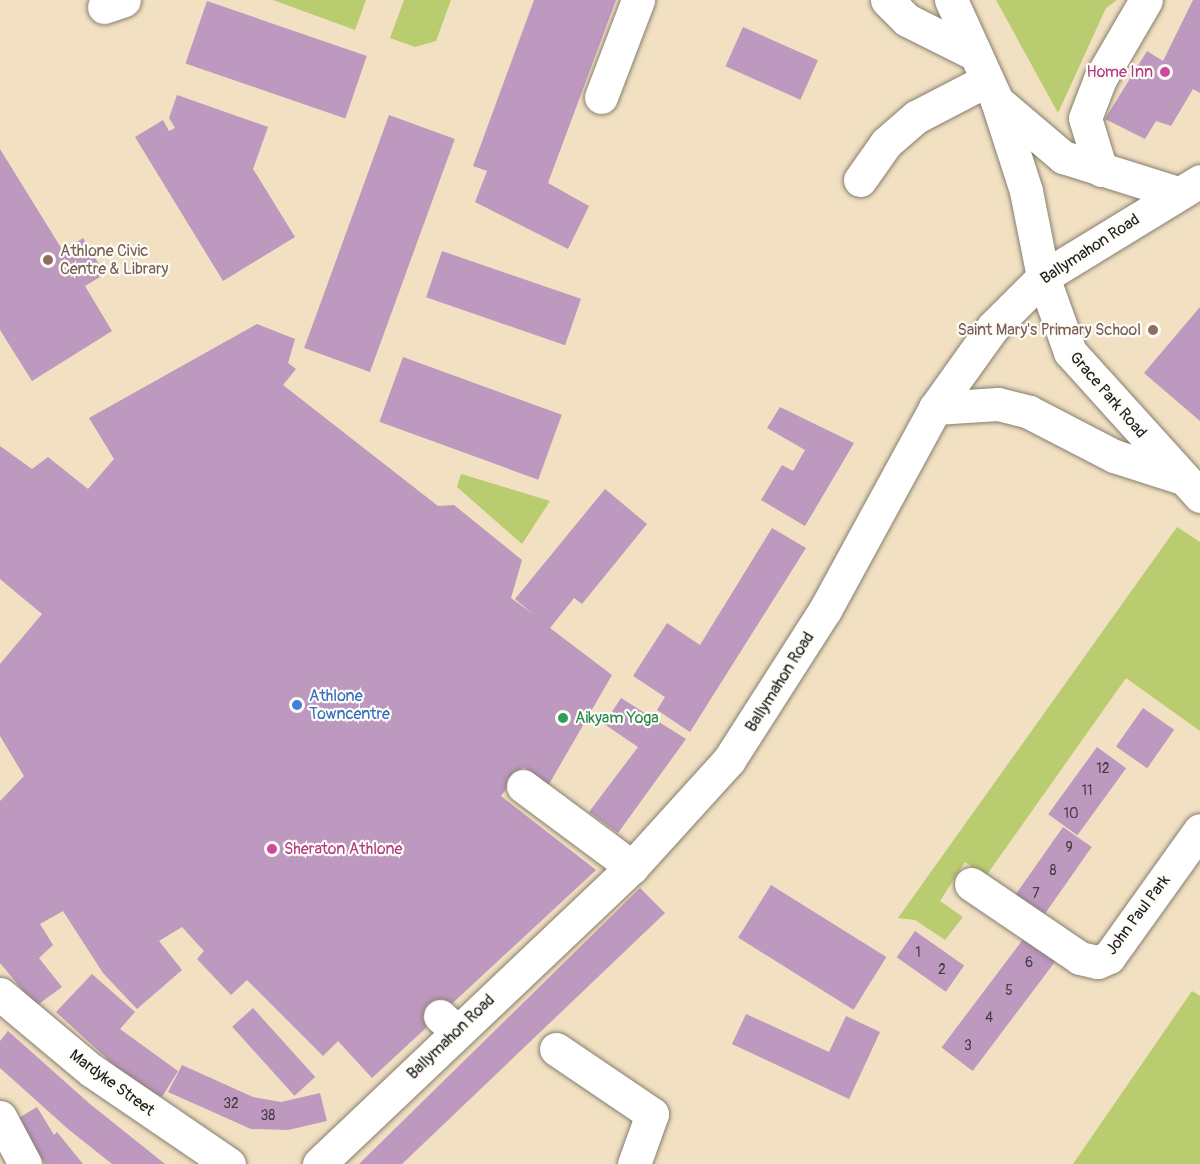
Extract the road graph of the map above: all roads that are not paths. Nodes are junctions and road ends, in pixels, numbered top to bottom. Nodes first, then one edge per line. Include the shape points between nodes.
1 (638, 0) edge
2 (886, 0) edge
3 (951, 0) edge
4 (1146, 0) edge
5 (986, 78) junction
6 (601, 97) dead end
7 (1101, 170) junction
8 (860, 180) dead end
9 (1189, 187) edge
10 (1043, 277) junction
11 (934, 408) junction
12 (1192, 487) edge
13 (523, 786) dead end
14 (1200, 830) edge
15 (632, 867) junction
16 (971, 884) dead end
17 (0, 994) edge
18 (556, 1049) dead end
19 (0, 1117) edge
20 (25, 1164) edge
21 (229, 1164) edge
22 (319, 1164) edge
23 (634, 1164) edge

1 - 6 street
2 - 5 street
3 - 5 street, Grace Park Road
4 - 7 street via 1100,79 1085,118
5 - 7 street via 1063,157
5 - 8 street via 916,117 886,143
5 - 10 street, Grace Park Road via 1026,191
7 - 9 street
9 - 10 street, Ballymahon Road
10 - 11 street, Ballymahon Road via 993,327
10 - 12 street, Grace Park Road via 1070,352
11 - 12 street via 998,404 1029,412 1114,456
11 - 15 street, Ballymahon Road via 772,699 729,760
13 - 15 street
14 - 16 street, John Paul Park via 1109,957 1098,962 1080,958
15 - 22 street, Ballymahon Road via 448,1024
17 - 21 street, Mardyke Street via 91,1070
18 - 23 street via 652,1114
19 - 20 street

